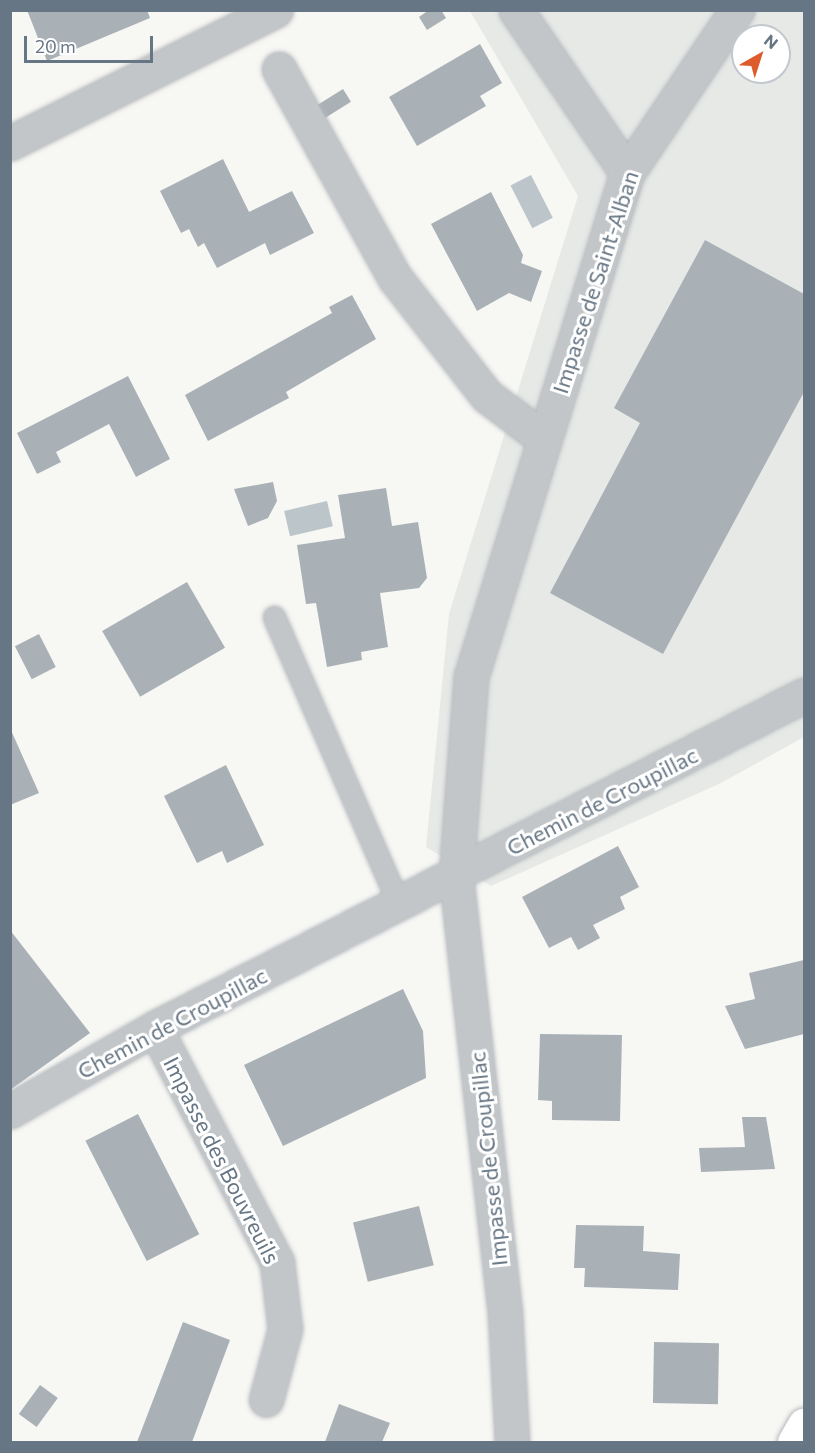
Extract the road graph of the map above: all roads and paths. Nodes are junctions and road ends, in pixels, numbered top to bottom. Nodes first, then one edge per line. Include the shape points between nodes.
1 (276, 10) edge
2 (516, 10) edge
3 (737, 10) edge
4 (279, 69) dead end
5 (10, 143) edge
6 (627, 173) junction
7 (544, 439) junction
8 (274, 617) dead end
9 (804, 695) edge
10 (456, 876) junction
11 (399, 905) junction
12 (155, 1028) junction
13 (10, 1111) edge
14 (266, 1400) dead end
15 (804, 1425) edge
16 (512, 1443) edge
17 (794, 1443) edge

1 - 5 street
2 - 6 street
3 - 6 street, Impasse de Saint-Alban
4 - 7 street via 395,278 487,396
6 - 7 street, Impasse de Saint-Alban
7 - 10 street, Impasse de Saint-Alban via 471,677
8 - 11 lane
9 - 10 street, Chemin de Croupillac
10 - 11 street, Chemin de Croupillac
10 - 16 street, Impasse de Croupillac via 505,1313
11 - 12 street, Chemin de Croupillac
12 - 13 street, Chemin de Croupillac
12 - 14 street, Impasse des Bouvreuils via 277,1262 285,1329
15 - 17 main road

